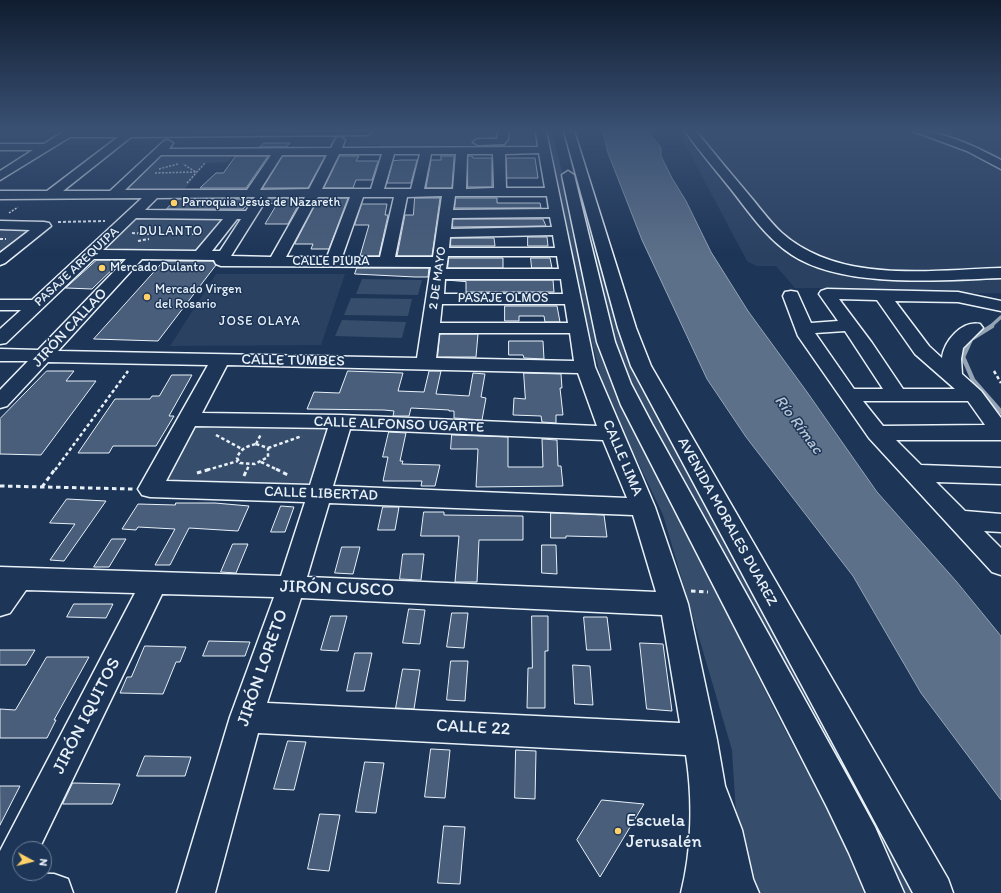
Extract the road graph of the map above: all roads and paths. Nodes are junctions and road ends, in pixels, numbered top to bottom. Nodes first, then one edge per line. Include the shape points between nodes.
1 (196, 172) edge
2 (78, 173) edge
3 (140, 173) edge
4 (266, 173) edge
5 (324, 173) edge
6 (383, 173) edge
7 (421, 173) edge
8 (458, 173) edge
9 (500, 173) edge
10 (552, 173) edge
11 (560, 173) edge
12 (581, 173) edge
13 (724, 173) edge
14 (0, 180) edge
15 (15, 180) dead end
16 (53, 180) dead end
17 (68, 180) junction
18 (402, 192) junction
19 (417, 192) junction
20 (454, 192) junction
21 (500, 192) junction
22 (552, 192) junction
23 (257, 193) junction
24 (314, 193) junction
25 (358, 193) junction
26 (376, 193) junction
27 (114, 194) junction
28 (154, 194) junction
29 (178, 194) junction
30 (0, 195) edge
31 (50, 195) junction
32 (555, 212) junction
33 (447, 214) junction
34 (233, 215) junction
35 (249, 215) junction
36 (129, 218) junction
37 (44, 226) junction
38 (559, 231) junction
39 (444, 233) junction
40 (0, 234) edge
41 (563, 252) junction
42 (91, 254) junction
43 (139, 254) junction
44 (201, 255) junction
45 (223, 259) junction
46 (0, 260) edge
47 (276, 261) junction
48 (333, 262) junction
49 (386, 262) junction
50 (440, 263) junction
51 (1001, 273) edge
52 (567, 274) junction
53 (882, 295) junction
54 (791, 296) dead end
55 (572, 299) junction
56 (435, 300) junction
57 (0, 305) edge
58 (36, 305) junction
59 (1001, 306) edge
60 (850, 325) junction
61 (431, 328) junction
62 (578, 328) junction
63 (974, 328) dead end
64 (803, 329) junction
65 (0, 339) edge
66 (0, 354) edge
67 (44, 355) junction
68 (138, 357) junction
69 (221, 359) junction
70 (426, 363) junction
71 (585, 366) junction
72 (994, 371) dead end
73 (952, 376) junction
74 (1001, 383) edge
75 (848, 395) junction
76 (897, 395) junction
77 (974, 395) junction
78 (0, 402) edge
79 (188, 420) junction
80 (341, 422) junction
81 (877, 432) junction
82 (1001, 432) edge
83 (611, 433) junction
84 (305, 435) dead end
85 (268, 448) junction
86 (916, 473) junction
87 (1001, 476) edge
88 (0, 486) edge
89 (42, 487) junction
90 (150, 489) junction
91 (319, 494) junction
92 (643, 507) junction
93 (957, 520) junction
94 (1001, 523) edge
95 (1001, 566) edge
96 (9, 578) edge
97 (154, 582) junction
98 (291, 587) junction
99 (732, 592) junction
100 (672, 597) junction
101 (0, 605) edge
102 (246, 716) junction
103 (701, 740) junction
104 (708, 784) junction
105 (24, 841) edge
106 (12, 866) edge
107 (0, 891) edge
108 (54, 893) edge
109 (196, 893) edge
110 (700, 893) edge
111 (740, 893) edge
112 (885, 893) edge
113 (934, 893) edge

1 - 29 path
2 - 17 main road
3 - 27 main road
4 - 23 main road
5 - 24 main road
6 - 26 main road
7 - 19 main road
8 - 20 main road, 2 DE MAYO
9 - 21 main road
10 - 22 main road, CALLE LIMA
11 - 99 main road, AVENIDA MORALES DUAREZ via 613,366 624,393
12 - 113 main road, AVENIDA MORALES DUAREZ via 627,328 641,366
13 - 51 main road via 776,236 806,257 842,269 874,273
14 - 15 main road
16 - 17 main road
17 - 31 main road
18 - 19 main road
18 - 26 main road
18 - 49 main road
19 - 20 main road
20 - 21 main road
20 - 33 main road, 2 DE MAYO
21 - 22 main road
22 - 32 main road, CALLE LIMA
23 - 24 main road
23 - 29 main road
23 - 35 main road
24 - 25 main road
24 - 47 main road
25 - 26 main road
25 - 48 main road
27 - 28 main road
27 - 31 main road
28 - 29 main road
28 - 36 main road, PASAJE AREQUIPA
30 - 31 main road
32 - 33 main road
32 - 38 main road, CALLE LIMA
33 - 39 main road, 2 DE MAYO
34 - 35 main road
34 - 36 main road
34 - 44 main road
35 - 45 main road
36 - 37 path via 54,222
36 - 42 main road, PASAJE AREQUIPA
37 - 40 main road
37 - 46 main road
38 - 39 main road
38 - 41 main road, CALLE LIMA
39 - 50 main road, 2 DE MAYO
41 - 50 main road
41 - 52 main road, CALLE LIMA
42 - 43 main road, CALLE PIURA
42 - 58 main road, PASAJE AREQUIPA
43 - 44 main road, CALLE PIURA
43 - 67 main road, JIRÓN CALLAO
44 - 45 main road, CALLE PIURA
45 - 47 main road, CALLE PIURA
47 - 48 main road, CALLE PIURA
48 - 49 main road, CALLE PIURA
49 - 50 main road, CALLE PIURA
50 - 52 main road
50 - 56 main road, 2 DE MAYO
52 - 55 main road, CALLE LIMA
53 - 59 main road via 958,296
53 - 60 main road via 827,294
53 - 73 main road via 922,350
54 - 64 main road
55 - 56 main road, PASAJE OLMOS
55 - 62 main road, CALLE LIMA
56 - 61 main road, 2 DE MAYO
57 - 58 main road
58 - 65 main road, PASAJE AREQUIPA
60 - 64 main road
60 - 76 main road
61 - 62 main road
61 - 70 main road, 2 DE MAYO
62 - 71 main road, CALLE LIMA
63 - 73 main road via 952,349
64 - 75 main road
66 - 67 main road, CALLE TUMBES
67 - 68 main road, CALLE TUMBES
67 - 78 main road, JIRÓN CALLAO
68 - 69 main road, CALLE TUMBES
68 - 89 path
69 - 70 main road, CALLE TUMBES
69 - 79 main road
70 - 71 main road, CALLE TUMBES
71 - 83 main road, CALLE LIMA
72 - 74 path
73 - 77 main road
75 - 76 main road
75 - 81 main road
76 - 77 main road
77 - 82 main road
79 - 80 main road, CALLE ALFONSO UGARTE
79 - 90 main road
80 - 83 main road, CALLE ALFONSO UGARTE
80 - 91 main road, JIRÓN LORETO
81 - 82 main road
81 - 86 main road
83 - 92 main road, CALLE LIMA
84 - 85 path
85 - 85 path via 268,456 258,464 244,465 237,458 242,449 251,445 261,444
86 - 87 main road
86 - 93 main road
88 - 89 path
89 - 90 path
90 - 91 main road, CALLE LIBERTAD
91 - 92 main road, CALLE LIBERTAD
91 - 98 main road, JIRÓN LORETO
92 - 100 main road, CALLE LIMA
93 - 94 main road
93 - 95 main road
96 - 97 main road, JIRÓN CUSCO
96 - 101 main road
97 - 98 main road, JIRÓN CUSCO
97 - 105 main road, JIRÓN IQUITOS
98 - 100 main road, JIRÓN CUSCO
98 - 102 main road, JIRÓN LORETO
99 - 100 path
99 - 112 main road, AVENIDA MORALES DUAREZ via 862,840
100 - 103 main road, CALLE LIMA
102 - 103 main road, CALLE 22
102 - 109 main road, JIRÓN LORETO
103 - 104 main road, CALLE LIMA
104 - 110 main road, CALLE LIMA via 706,869
104 - 111 main road, CALLE LIMA via 724,830 736,887
106 - 107 main road, JIRÓN IQUITOS
107 - 108 main road

